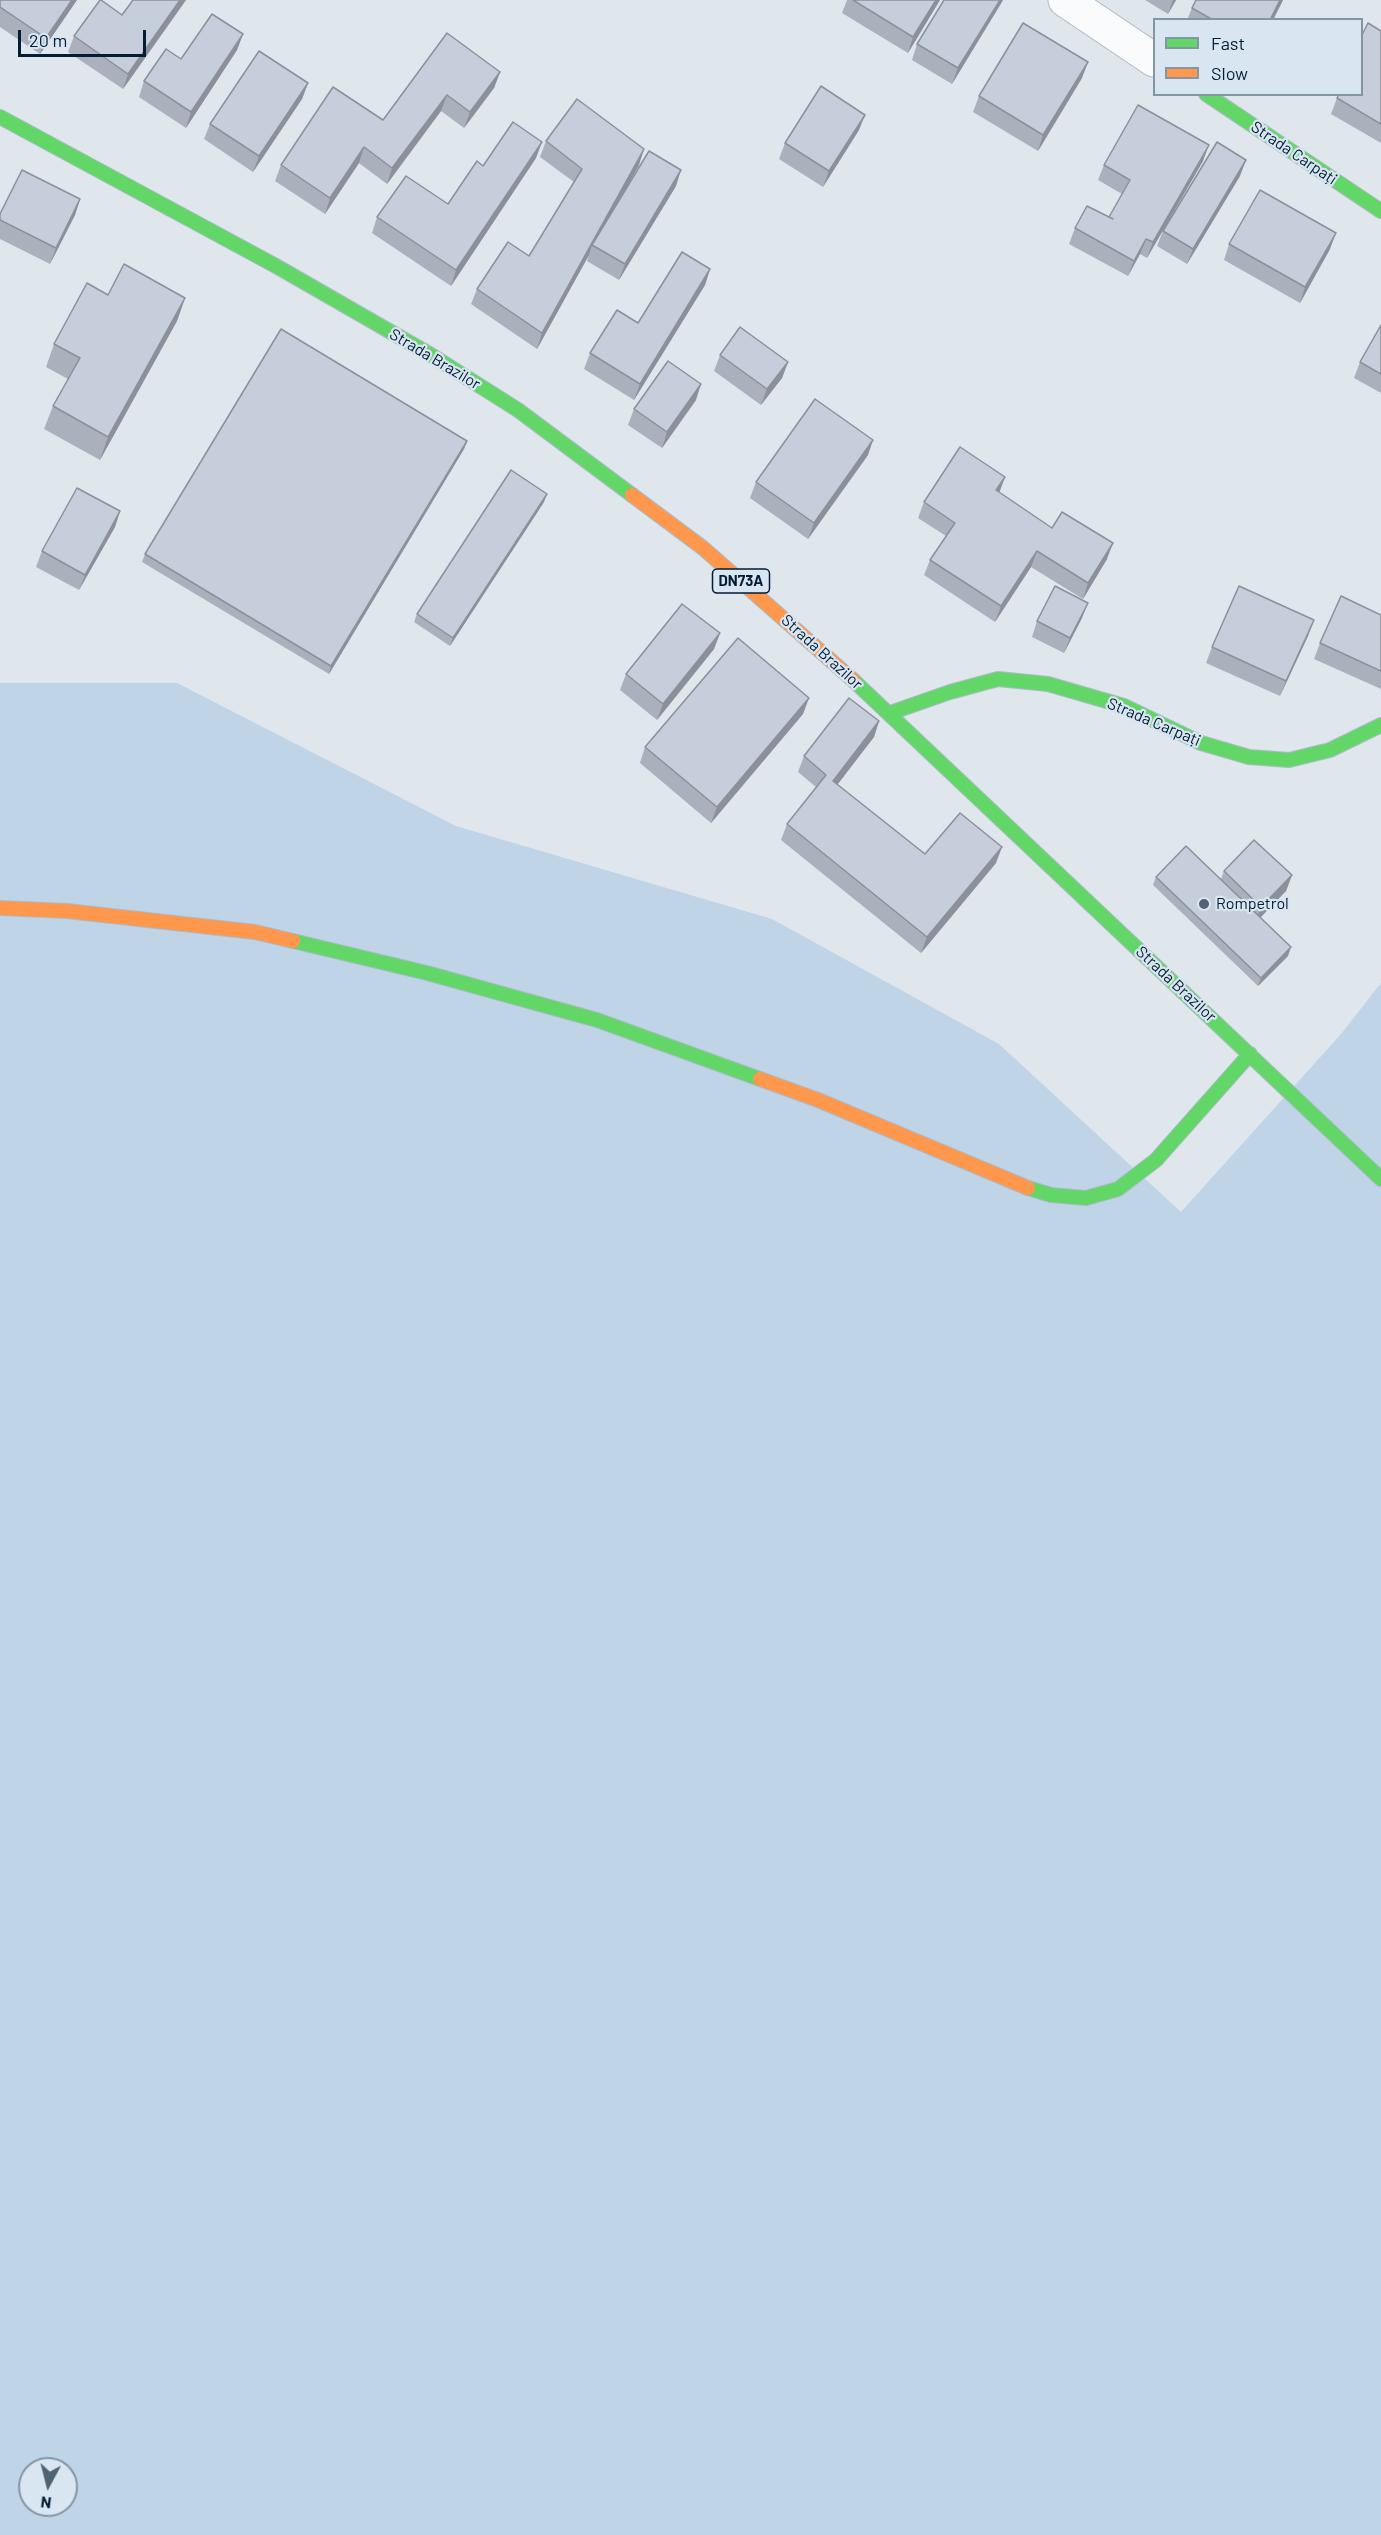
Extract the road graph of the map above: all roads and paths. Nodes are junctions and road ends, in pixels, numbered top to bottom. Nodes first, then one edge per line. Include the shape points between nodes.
1 (1065, 0) edge
2 (1153, 59) edge
3 (1209, 96) edge
4 (0, 117) edge
5 (1381, 211) edge
6 (890, 713) junction
7 (1381, 725) edge
8 (0, 908) edge
9 (1250, 1054) junction
10 (1381, 1179) edge

1 - 2 street
3 - 5 street, Strada Carpați
4 - 6 street, Strada Brazilor / DN73A via 286,272 518,410 703,548
6 - 7 street, Strada Carpați via 998,679 1048,684 1124,706 1201,743 1250,757 1289,760 1330,750
6 - 9 street, Strada Brazilor / DN73A
8 - 9 street via 67,911 255,932 428,973 608,1024 818,1100 1012,1183 1051,1195 1086,1198 1118,1189 1156,1160
9 - 10 street, Strada Brazilor / DN73A

